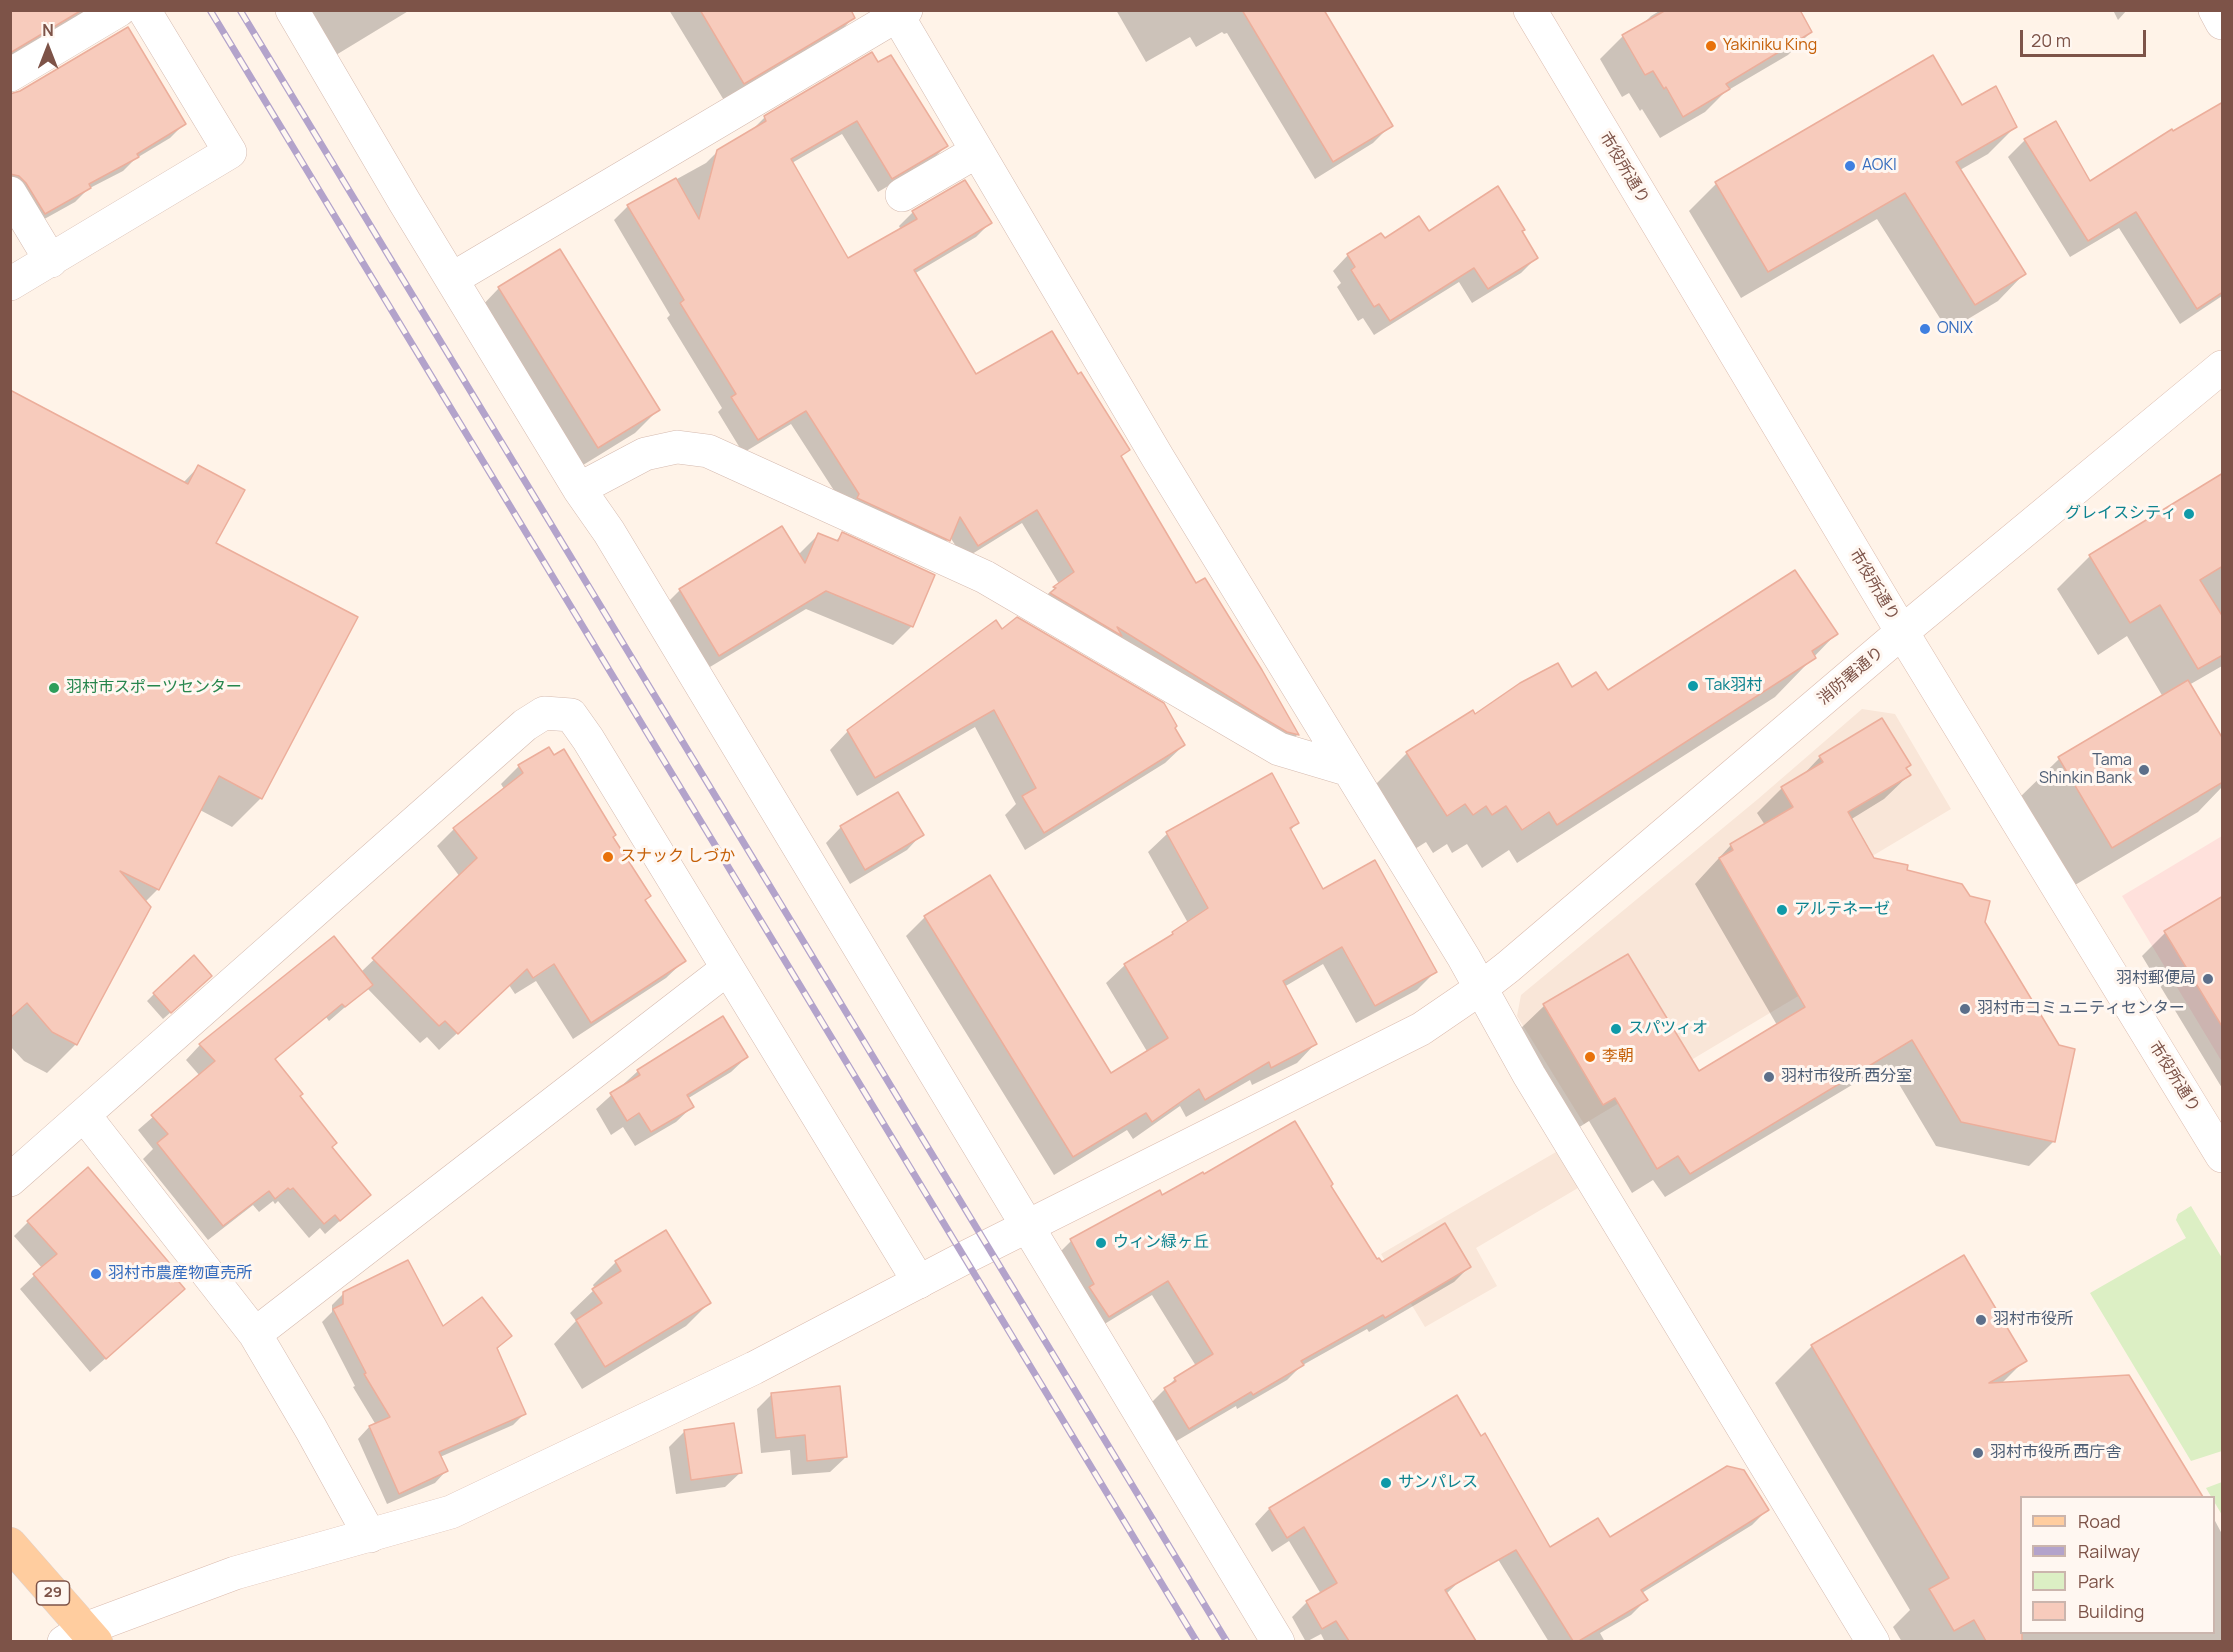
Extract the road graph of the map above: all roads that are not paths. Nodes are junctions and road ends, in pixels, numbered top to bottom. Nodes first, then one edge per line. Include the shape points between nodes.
1 (119, 10) edge
2 (144, 10) edge
3 (292, 10) edge
4 (1530, 10) edge
5 (2215, 10) edge
6 (899, 12) edge
7 (2223, 23) edge
8 (10, 75) edge
9 (976, 152) junction
10 (10, 193) edge
11 (902, 195) dead end
12 (51, 261) junction
13 (452, 279) junction
14 (10, 284) edge
15 (2223, 367) edge
16 (579, 489) junction
17 (1902, 632) junction
18 (1346, 769) junction
19 (727, 969) junction
20 (1481, 988) junction
21 (84, 1115) junction
22 (2223, 1156) edge
23 (10, 1180) edge
24 (1028, 1226) junction
25 (919, 1282) junction
26 (255, 1334) junction
27 (370, 1536) junction
28 (10, 1544) edge
29 (82, 1637) edge
30 (1278, 1641) edge
31 (1873, 1641) edge

1 - 8 street
2 - 12 street via 230,152
3 - 13 street
4 - 17 street, 市役所通り
5 - 7 street
6 - 9 street
6 - 13 street
9 - 11 street
9 - 18 street
10 - 12 street
12 - 14 street
13 - 16 street
15 - 17 street, 消防署通り
16 - 18 street via 645,454 677,447 708,451 985,577 1279,749
16 - 24 street via 609,532
17 - 20 street, 消防署通り
17 - 22 street, 市役所通り
18 - 20 street
19 - 21 street via 571,715 544,713 525,725
19 - 25 street
19 - 26 street
20 - 24 street, 消防署通り via 1421,1029
20 - 31 street via 1529,1075
21 - 23 street
21 - 26 street
24 - 25 street, 消防署通り
24 - 30 street
25 - 27 street, 消防署通り via 754,1368 451,1512
26 - 27 street
27 - 29 street, 消防署通り via 235,1573
28 - 29 main road, 29

